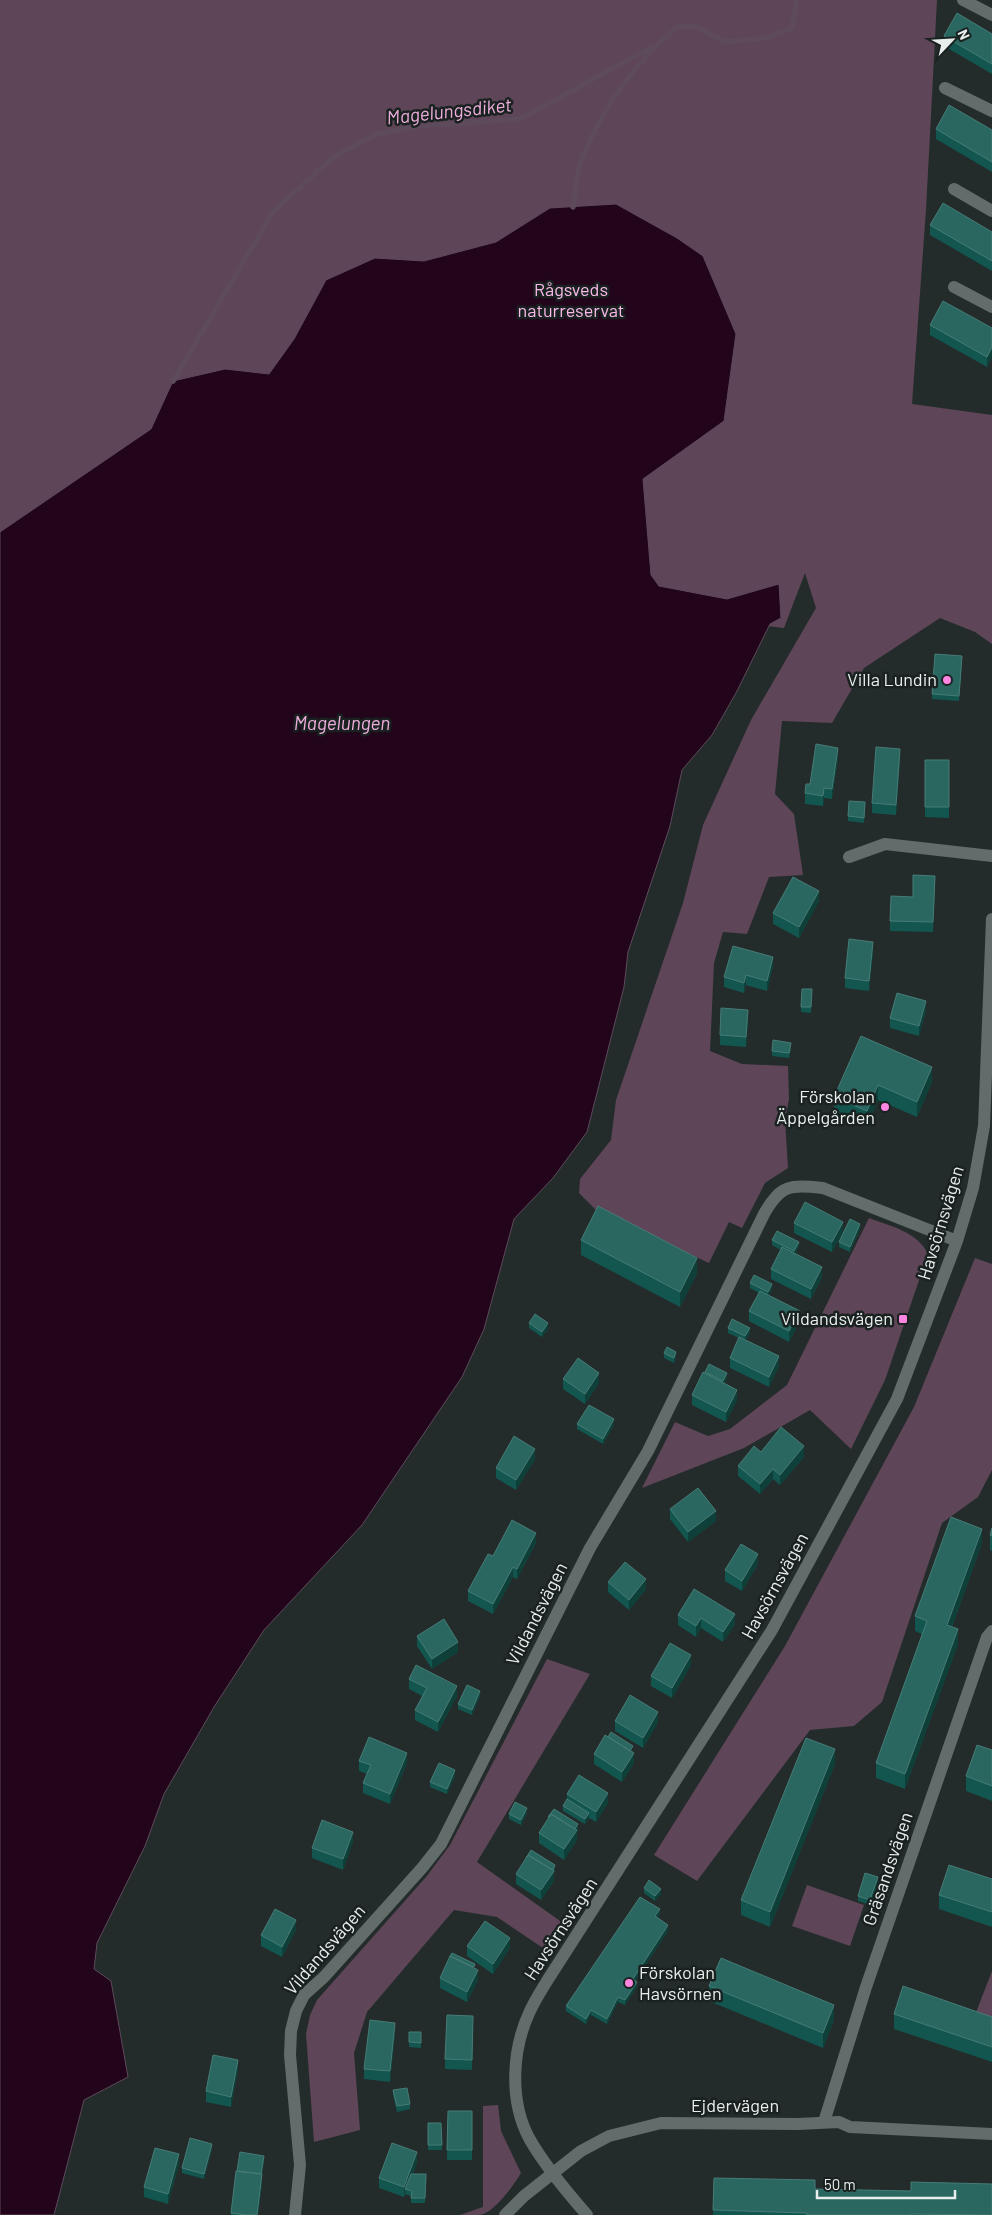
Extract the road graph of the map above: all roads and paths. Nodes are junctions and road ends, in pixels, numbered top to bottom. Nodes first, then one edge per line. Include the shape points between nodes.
1 (963, 0) edge
2 (992, 15) edge
3 (945, 88) dead end
4 (992, 111) edge
5 (954, 189) dead end
6 (992, 210) edge
7 (954, 287) dead end
8 (992, 307) edge
9 (992, 856) edge
10 (849, 857) dead end
11 (992, 919) edge
12 (990, 1005) edge
13 (957, 1241) junction
14 (992, 1631) edge
15 (824, 2122) junction
16 (992, 2134) edge
17 (553, 2173) junction
18 (295, 2215) edge
19 (505, 2215) edge
20 (587, 2215) edge

1 - 2 street
3 - 4 street
5 - 6 street
7 - 8 street
9 - 10 street via 885,844
11 - 12 street, Havsörnsvägen
12 - 13 street, Havsörnsvägen via 984,1126 973,1188
13 - 17 street, Havsörnsvägen via 897,1399 772,1630 530,2011 517,2058 517,2106 529,2137
13 - 18 street, Vildandsvägen via 823,1188 787,1188 774,1196 648,1451 590,1548 441,1844 304,1996 296,2011 290,2055 300,2165
14 - 15 street, Gräsandsvägen via 866,1987
15 - 16 street, Ejdervägen via 839,2122 850,2127
15 - 17 street, Ejdervägen via 661,2123 609,2136
17 - 19 street, Ejdervägen
17 - 20 street, Havsörnsvägen

